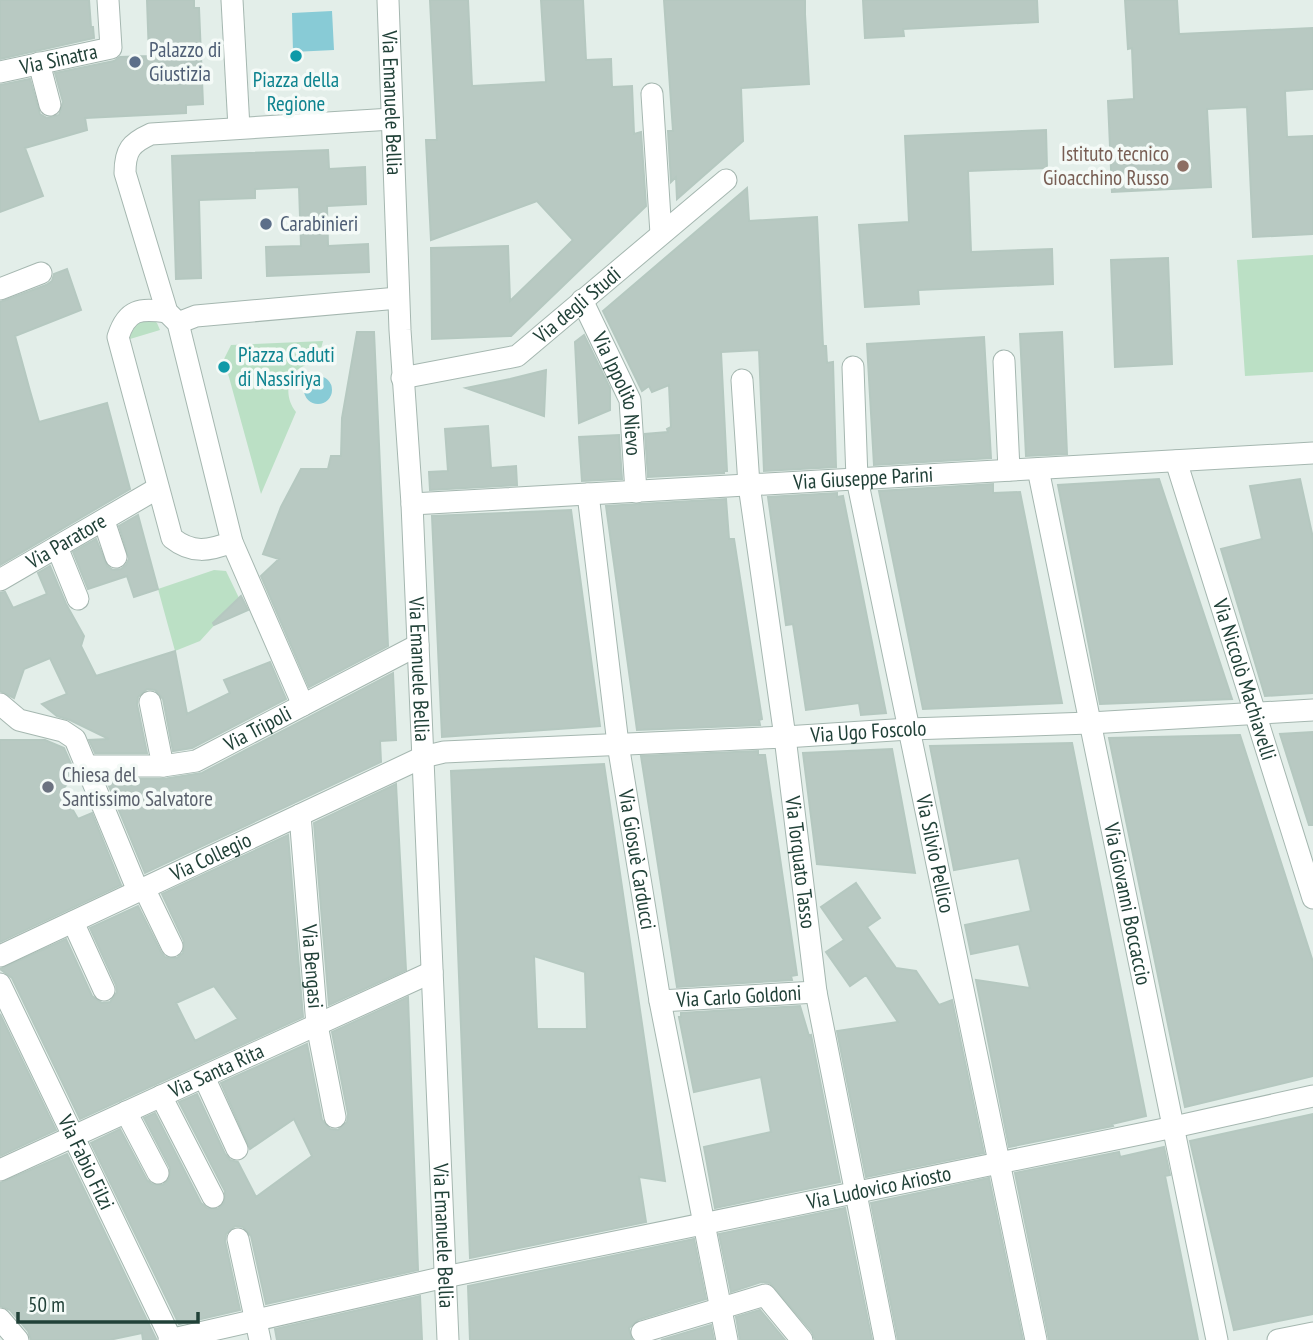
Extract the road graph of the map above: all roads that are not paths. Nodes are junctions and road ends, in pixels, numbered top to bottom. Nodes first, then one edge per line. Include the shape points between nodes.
1 (108, 0) edge
2 (233, 0) edge
3 (388, 0) edge
4 (38, 63) junction
5 (0, 72) edge
6 (652, 94) dead end
7 (50, 105) dead end
8 (392, 119) junction
9 (239, 128) junction
10 (726, 180) dead end
11 (661, 234) junction
12 (41, 274) dead end
13 (0, 289) edge
14 (398, 298) junction
15 (582, 300) junction
16 (172, 317) junction
17 (1004, 361) dead end
18 (853, 367) dead end
19 (402, 378) junction
20 (742, 380) dead end
21 (1313, 453) edge
22 (1176, 461) junction
23 (1038, 469) junction
24 (1009, 470) junction
25 (857, 479) junction
26 (749, 485) junction
27 (158, 488) junction
28 (636, 492) junction
29 (588, 494) junction
30 (412, 504) junction
31 (104, 521) junction
32 (232, 542) junction
33 (57, 547) junction
34 (116, 557) dead end
35 (0, 580) edge
36 (78, 599) dead end
37 (418, 645) junction
38 (150, 702) dead end
39 (0, 704) edge
40 (303, 705) junction
41 (1313, 710) edge
42 (1255, 713) junction
43 (9, 720) edge
44 (1090, 723) junction
45 (909, 729) junction
46 (785, 737) junction
47 (618, 744) junction
48 (423, 757) junction
49 (86, 766) junction
50 (163, 766) junction
51 (300, 815) junction
52 (141, 890) junction
53 (1313, 898) edge
54 (73, 922) junction
55 (172, 946) dead end
56 (0, 956) edge
57 (432, 972) junction
58 (0, 984) edge
59 (104, 990) dead end
60 (816, 992) junction
61 (660, 1001) junction
62 (317, 1025) junction
63 (204, 1077) junction
64 (161, 1096) junction
65 (1313, 1096) edge
66 (126, 1112) junction
67 (335, 1117) dead end
68 (1174, 1127) junction
69 (73, 1137) junction
70 (237, 1149) dead end
71 (999, 1163) junction
72 (0, 1170) edge
73 (158, 1173) dead end
74 (855, 1193) junction
75 (213, 1197) dead end
76 (704, 1224) junction
77 (238, 1239) dead end
78 (445, 1277) junction
79 (720, 1308) junction
80 (0, 1320) edge
81 (258, 1330) edge
82 (642, 1332) dead end
83 (1313, 1333) edge
84 (18, 1340) edge
85 (170, 1340) edge
86 (448, 1340) edge
87 (727, 1340) edge
88 (803, 1340) edge
89 (885, 1340) edge
90 (1036, 1340) edge
91 (1217, 1340) edge
92 (1278, 1340) edge

1 - 4 street, Via Sinatra via 111,48
2 - 9 street
3 - 8 street, Via Emanuele Bellia
4 - 5 street, Via Sinatra
4 - 7 street
6 - 11 street
8 - 9 street
8 - 14 street, Via Emanuele Bellia
9 - 16 street via 151,134 134,141 125,160 125,173
10 - 11 street, Via degli Studi
11 - 15 street, Via degli Studi
12 - 13 street
14 - 16 street
14 - 19 street, Via Emanuele Bellia
15 - 19 street, Via degli Studi via 517,356
15 - 28 street, Via Ippolito Nievo via 630,400
16 - 27 street via 149,310 134,313 124,321 118,337
16 - 32 street
17 - 24 street
18 - 25 street, Via Silvio Pellico
19 - 30 street, Via Emanuele Bellia
20 - 26 street, Via Torquato Tasso
21 - 22 street, Via Giuseppe Parini
22 - 23 street, Via Giuseppe Parini
22 - 42 street, Via Niccolò Machiavelli
23 - 24 street, Via Giuseppe Parini
23 - 44 street, Via Giovanni Boccaccio
24 - 25 street, Via Giuseppe Parini
25 - 26 street, Via Giuseppe Parini
25 - 45 street, Via Silvio Pellico
26 - 28 street, Via Giuseppe Parini
26 - 46 street, Via Torquato Tasso
27 - 31 street, Via Paratore
27 - 32 street via 172,538 183,547 199,551
28 - 29 street, Via Giuseppe Parini
29 - 30 street, Via Giuseppe Parini
29 - 47 street, Via Giosuè Carducci
30 - 37 street, Via Emanuele Bellia
31 - 33 street, Via Paratore
31 - 34 street
32 - 40 street
33 - 35 street, Via Paratore
33 - 36 street
37 - 40 street, Via Tripoli
37 - 48 street, Via Emanuele Bellia
38 - 50 street
39 - 43 street
40 - 50 street, Via Tripoli via 196,761
41 - 42 street, Via Ugo Foscolo
42 - 44 street, Via Ugo Foscolo
42 - 53 street, Via Niccolò Machiavelli
43 - 49 street via 63,730 75,739
44 - 45 street, Via Ugo Foscolo
44 - 68 street, Via Giovanni Boccaccio
45 - 46 street, Via Ugo Foscolo
45 - 71 street, Via Silvio Pellico
46 - 47 street, Via Ugo Foscolo
46 - 60 street, Via Torquato Tasso
47 - 48 street, Via Ugo Foscolo via 444,752
47 - 61 street, Via Giosuè Carducci
48 - 51 street, Via Collegio
48 - 57 street, Via Emanuele Bellia
49 - 50 street, Via Tripoli
49 - 52 street
51 - 52 street, Via Collegio
51 - 62 street, Via Bengasi
52 - 54 street, Via Collegio
52 - 55 street
54 - 56 street, Via Collegio
54 - 59 street
57 - 62 street, Via Santa Rita
57 - 78 street, Via Emanuele Bellia
58 - 69 street, Via Fabio Filzi
60 - 61 street, Via Carlo Goldoni
60 - 74 street, Via Torquato Tasso
61 - 76 street, Via Giosuè Carducci
62 - 63 street, Via Santa Rita
62 - 67 street, Via Bengasi
63 - 64 street, Via Santa Rita
63 - 70 street
64 - 66 street, Via Santa Rita
64 - 75 street
65 - 68 street, Via Ludovico Ariosto
66 - 69 street, Via Santa Rita
66 - 73 street
68 - 71 street, Via Ludovico Ariosto
68 - 91 street, Via Giovanni Boccaccio
69 - 72 street, Via Santa Rita
69 - 85 street, Via Fabio Filzi
71 - 74 street, Via Ludovico Ariosto
71 - 90 street, Via Silvio Pellico
74 - 76 street, Via Ludovico Ariosto
74 - 89 street, Via Torquato Tasso
76 - 78 street, Via Ludovico Ariosto
76 - 79 street, Via Giosuè Carducci
77 - 81 street
78 - 81 street, Via Ludovico Ariosto
78 - 86 street, Via Emanuele Bellia
79 - 82 street
79 - 87 street, Via Giosuè Carducci
79 - 88 street via 765,1295
80 - 84 street
81 - 85 street, Via Ludovico Ariosto
83 - 92 street

